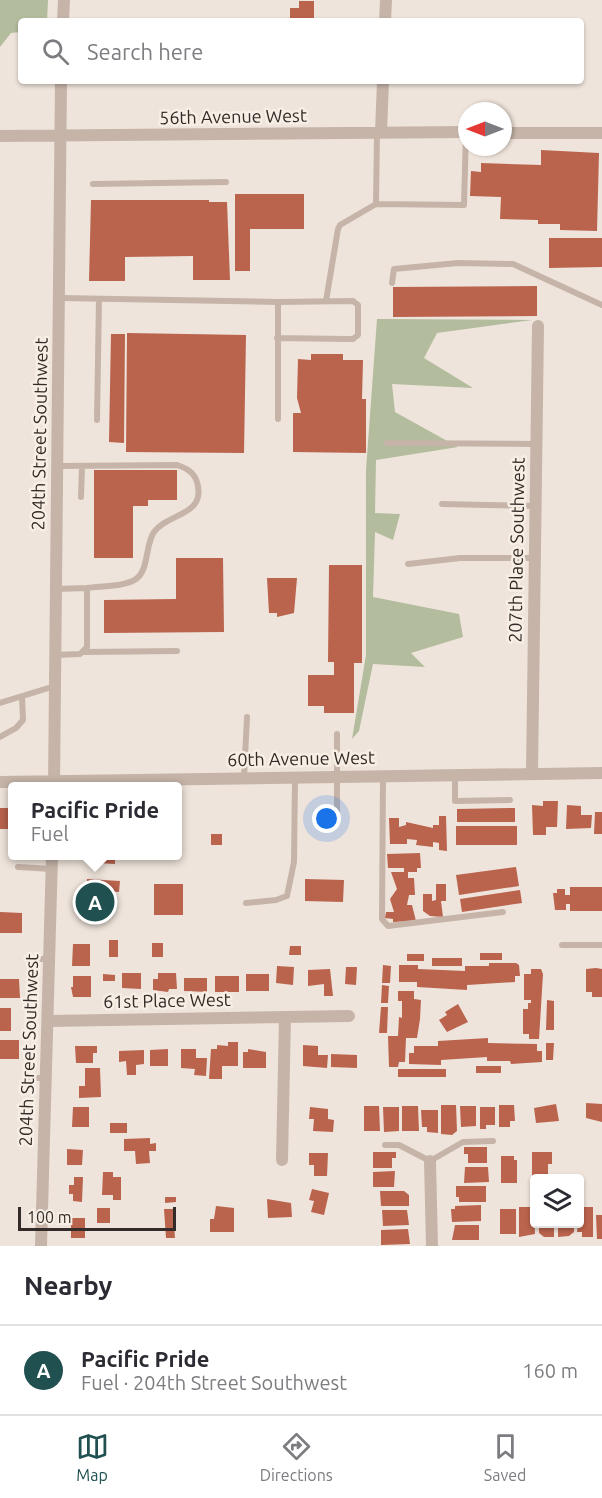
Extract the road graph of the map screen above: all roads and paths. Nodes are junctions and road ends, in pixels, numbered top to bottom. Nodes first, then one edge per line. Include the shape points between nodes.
1 (64, 0) edge
2 (386, 0) edge
3 (63, 18) edge
4 (385, 18) edge
5 (62, 84) edge
6 (383, 84) edge
7 (379, 132) junction
8 (458, 132) edge
9 (512, 133) edge
10 (602, 133) edge
11 (0, 136) edge
12 (60, 137) junction
13 (465, 156) edge
14 (226, 182) dead end
15 (93, 184) dead end
16 (376, 204) junction
17 (392, 283) dead end
18 (60, 298) junction
19 (99, 299) junction
20 (326, 301) junction
21 (278, 302) junction
22 (602, 305) edge
23 (538, 326) dead end
24 (277, 338) junction
25 (278, 419) dead end
26 (97, 420) dead end
27 (387, 443) dead end
28 (537, 444) junction
29 (58, 466) junction
30 (82, 466) junction
31 (81, 497) dead end
32 (442, 504) dead end
33 (536, 506) junction
34 (535, 558) junction
35 (408, 564) dead end
36 (87, 588) junction
37 (56, 589) junction
38 (177, 651) dead end
39 (84, 652) junction
40 (55, 655) junction
41 (55, 685) junction
42 (22, 697) junction
43 (0, 703) edge
44 (247, 717) dead end
45 (337, 734) dead end
46 (0, 737) edge
47 (602, 773) edge
48 (532, 774) junction
49 (455, 775) junction
50 (383, 776) junction
51 (295, 777) junction
52 (337, 777) junction
53 (244, 778) junction
54 (54, 782) edge
55 (117, 782) edge
56 (510, 800) dead end
57 (337, 815) dead end
58 (52, 860) edge
59 (18, 867) dead end
60 (52, 869) junction
61 (246, 903) dead end
62 (503, 912) dead end
63 (562, 945) dead end
64 (602, 945) edge
65 (30, 959) dead end
66 (50, 959) junction
67 (349, 1016) dead end
68 (285, 1018) junction
69 (49, 1021) junction
70 (26, 1078) dead end
71 (47, 1078) junction
72 (493, 1141) dead end
73 (385, 1144) dead end
74 (282, 1160) dead end
75 (430, 1161) junction
76 (41, 1246) edge
77 (432, 1246) edge

1 - 3 street
2 - 4 street
5 - 12 street, 204th Street Southwest
6 - 7 street
7 - 8 street, 56th Avenue West
7 - 12 street, 56th Avenue West
7 - 16 lane
9 - 10 street
11 - 12 street, 56th Avenue West
12 - 18 street, 204th Street Southwest
13 - 16 lane via 464,205
14 - 15 lane
16 - 20 lane via 340,225
17 - 22 lane via 394,269 458,262 513,264
18 - 19 lane
18 - 29 street, 204th Street Southwest
19 - 21 lane
19 - 26 lane
20 - 21 lane
20 - 24 lane via 353,301 358,305 358,335 353,339
21 - 24 lane
23 - 28 street, 207th Place Southwest
24 - 25 lane
27 - 28 lane
28 - 33 street, 207th Place Southwest
29 - 30 lane
29 - 37 street, 204th Street Southwest
30 - 31 lane
30 - 36 lane via 177,465 193,473 199,490 193,508 152,534 137,578
32 - 33 lane
33 - 34 street, 207th Place Southwest
34 - 35 lane via 460,558
34 - 48 street, 207th Place Southwest
36 - 37 lane
36 - 39 lane
37 - 40 street, 204th Street Southwest
38 - 39 lane
39 - 40 lane
40 - 41 street, 204th Street Southwest
41 - 42 lane
41 - 54 street, 204th Street Southwest
42 - 43 lane
42 - 46 lane via 22,720
44 - 53 lane
45 - 52 lane
47 - 48 street, 60th Avenue West
48 - 49 street, 60th Avenue West
49 - 50 street, 60th Avenue West
49 - 56 lane via 455,801
50 - 52 street, 60th Avenue West
50 - 62 lane via 382,919 388,926
51 - 52 street, 60th Avenue West
51 - 53 street, 60th Avenue West
51 - 61 lane via 294,862 287,896
52 - 57 lane
53 - 55 street, 60th Avenue West
58 - 60 street, 204th Street Southwest
59 - 60 lane
60 - 66 street, 204th Street Southwest
63 - 64 lane
65 - 66 lane
66 - 69 street, 204th Street Southwest
67 - 68 street, 61st Place West
68 - 69 street, 61st Place West
68 - 74 street
69 - 71 street, 204th Street Southwest
70 - 71 lane
71 - 76 street, 204th Street Southwest
72 - 75 lane via 463,1142
73 - 75 lane via 399,1145
75 - 77 street

